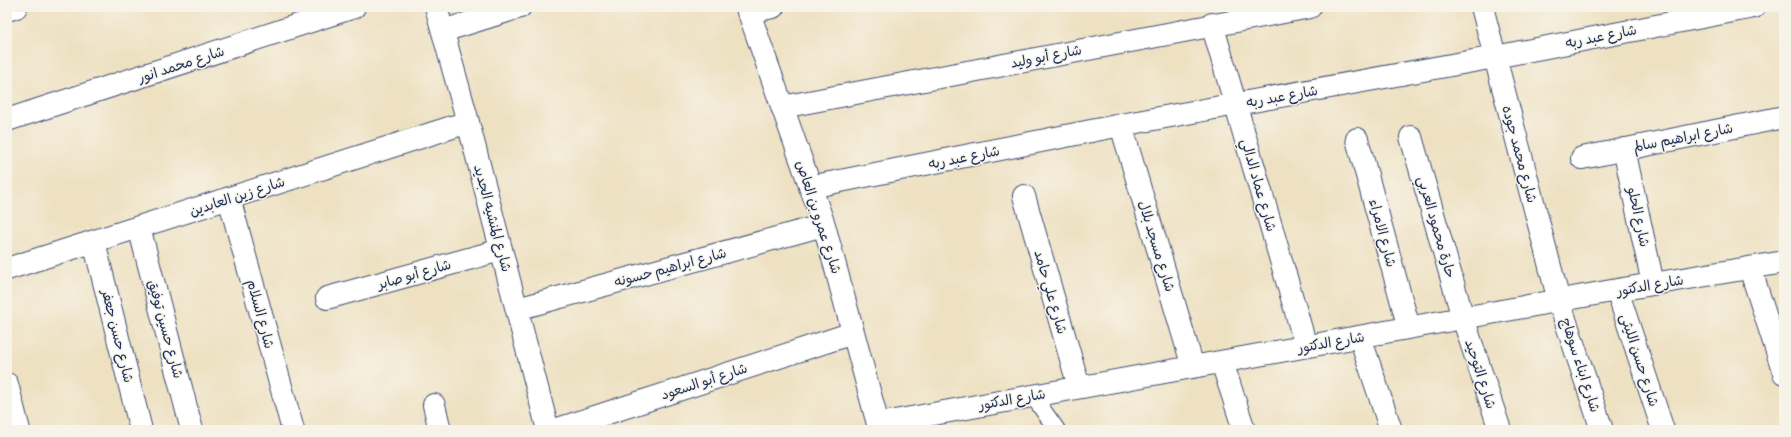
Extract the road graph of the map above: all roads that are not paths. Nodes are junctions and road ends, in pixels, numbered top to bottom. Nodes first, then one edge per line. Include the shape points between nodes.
1 (16, 7) edge
2 (354, 7) edge
3 (436, 7) edge
4 (520, 7) edge
5 (773, 7) edge
6 (1310, 7) edge
7 (1482, 7) edge
8 (1754, 7) edge
9 (747, 9) edge
10 (7, 10) edge
11 (1212, 24) junction
12 (443, 31) junction
13 (1495, 57) junction
14 (1236, 105) junction
15 (782, 107) junction
16 (1784, 117) edge
17 (7, 120) edge
18 (468, 122) junction
19 (1121, 125) junction
20 (1411, 137) dead end
21 (1358, 139) dead end
22 (1624, 149) junction
23 (1582, 158) dead end
24 (810, 187) junction
25 (1024, 196) dead end
26 (229, 198) junction
27 (824, 225) junction
28 (139, 227) junction
29 (94, 242) junction
30 (502, 250) junction
31 (1784, 262) edge
32 (1750, 268) junction
33 (7, 270) edge
34 (1653, 284) junction
35 (1617, 290) junction
36 (326, 298) dead end
37 (1559, 301) junction
38 (517, 309) junction
39 (1463, 318) junction
40 (1409, 328) junction
41 (853, 333) junction
42 (1360, 337) junction
43 (1306, 346) junction
44 (1222, 362) junction
45 (1193, 367) junction
46 (1784, 373) edge
47 (7, 384) edge
48 (1079, 387) junction
49 (1033, 396) junction
50 (434, 405) dead end
51 (878, 427) edge
52 (19, 430) edge
53 (141, 430) edge
54 (192, 430) edge
55 (293, 430) edge
56 (440, 430) edge
57 (548, 430) edge
58 (555, 430) edge
59 (1057, 430) edge
60 (1244, 430) edge
61 (1391, 430) edge
62 (1500, 430) edge
63 (1602, 430) edge
64 (1663, 430) edge

1 - 10 street
2 - 17 street, شارع محمد انور
3 - 12 street, شارع المنشيه الجديد
4 - 12 street
5 - 9 street
6 - 11 street, شارع أبو وليد
7 - 13 street, شارع محمد جوده
8 - 13 street, شارع عبد ربه
9 - 15 street, شارع عمرو بن العاص
11 - 14 street, شارع عماد الدالي
11 - 15 street, شارع أبو وليد
12 - 18 street, شارع المنشيه الجديد
13 - 14 street, شارع عبد ربه
13 - 37 street, شارع محمد جوده
14 - 19 street, شارع عبد ربه
14 - 43 street, شارع عماد الدالي
15 - 24 street, شارع عمرو بن العاص
16 - 22 street, شارع ابراهيم سالم
18 - 26 street, شارع زين العابدين
18 - 30 street, شارع المنشيه الجديد
19 - 24 street, شارع عبد ربه
19 - 45 street, شارع مسجد بلال
20 - 39 street, حارة محمود العربي
21 - 40 street, شارع الامراء
22 - 23 street, شارع ابراهيم سالم
22 - 34 street, شارع الحلو
24 - 27 street, شارع عمرو بن العاص
25 - 48 street, شارع علي حامد
26 - 28 street, شارع زين العابدين
26 - 55 street, شارع السلام
27 - 38 street, شارع ابراهيم حسونه
27 - 41 street, شارع عمرو بن العاص
28 - 29 street, شارع زين العابدين
28 - 54 street, شارع حسين توفيق
29 - 33 street, شارع زين العابدين
29 - 53 street, شارع حسن جعفر
30 - 36 street, شارع أبو صابر
30 - 38 street, شارع المنشيه الجديد
31 - 32 street, شارع الدكتور
32 - 34 street, شارع الدكتور
32 - 46 street
34 - 35 street, شارع الدكتور
35 - 37 street, شارع الدكتور
35 - 64 street, شارع حسن الليثى
37 - 39 street, شارع الدكتور
37 - 63 street, شارع ابناء سوهاج
38 - 57 street, شارع المنشيه الجديد
39 - 40 street, شارع الدكتور
39 - 62 street, شارع التوحيد
40 - 42 street, شارع الدكتور
41 - 51 street, شارع عمرو بن العاص
41 - 58 street, شارع أبو السعود
42 - 43 street, شارع الدكتور
42 - 61 street
43 - 44 street, شارع الدكتور
44 - 45 street, شارع الدكتور
44 - 60 street
45 - 48 street, شارع الدكتور
47 - 52 street
48 - 49 street, شارع الدكتور
49 - 51 street, شارع الدكتور
49 - 59 lane
50 - 56 street

